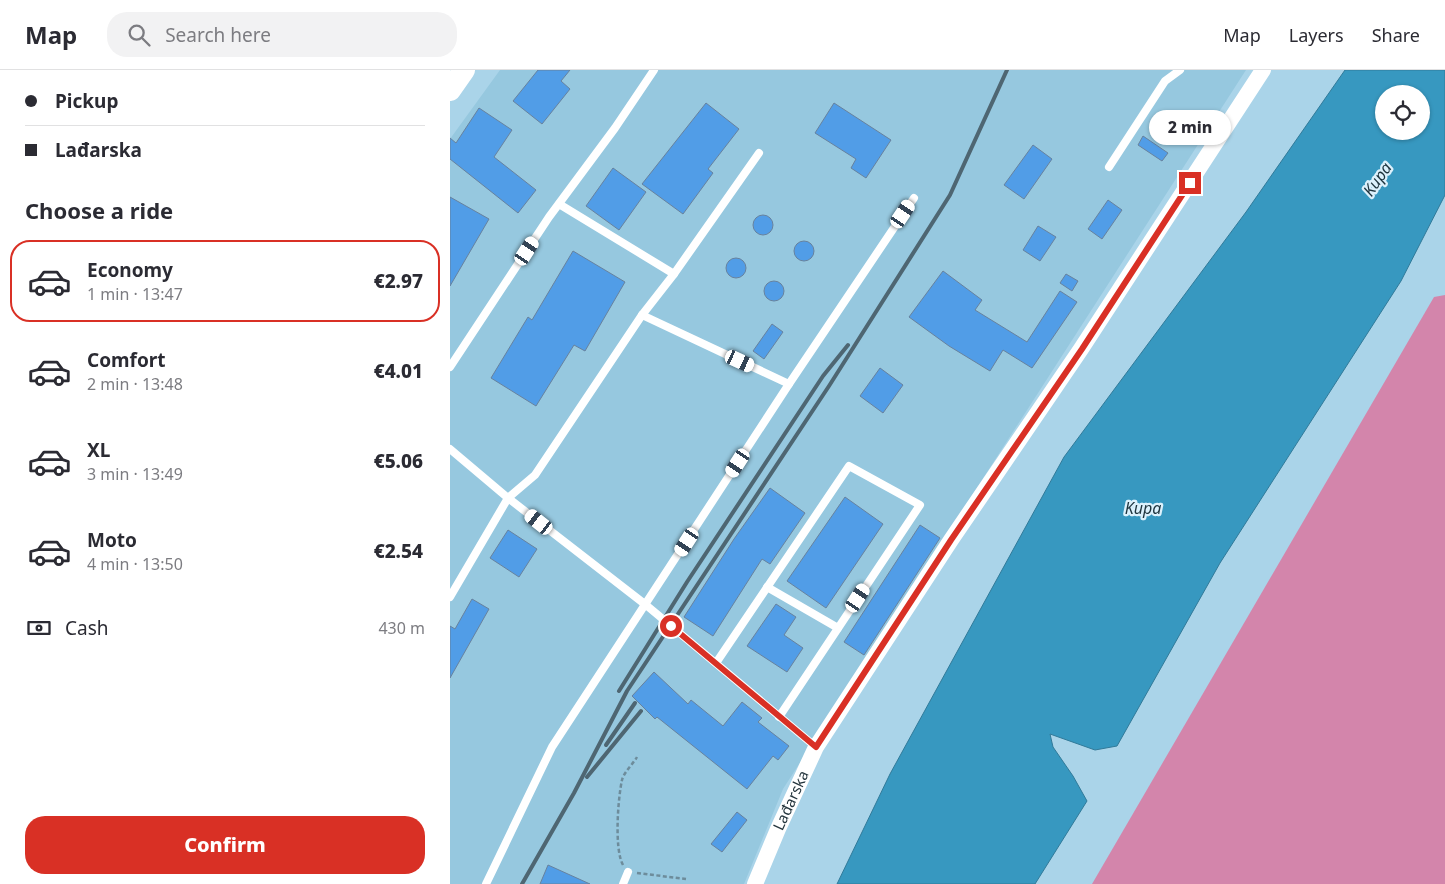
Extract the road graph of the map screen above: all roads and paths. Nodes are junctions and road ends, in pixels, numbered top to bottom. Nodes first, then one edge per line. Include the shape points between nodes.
1 (464, 70) edge
2 (654, 70) edge
3 (1180, 70) edge
4 (1263, 70) edge
5 (450, 90) edge
6 (759, 153) dead end
7 (1109, 167) dead end
8 (914, 198) dead end
9 (559, 204) junction
10 (674, 274) junction
11 (642, 315) junction
12 (450, 367) edge
13 (789, 384) junction
14 (450, 449) edge
15 (508, 498) junction
16 (768, 587) junction
17 (450, 596) edge
18 (646, 604) junction
19 (838, 628) junction
20 (716, 663) junction
21 (779, 717) junction
22 (816, 747) junction
23 (637, 757) dead end
24 (628, 872) junction
25 (686, 879) dead end
26 (486, 884) edge
27 (623, 884) edge
28 (755, 884) edge

1 - 5 main road
2 - 9 lane
3 - 7 lane via 1164,81
4 - 22 street, Lađarska via 1082,349 951,540
6 - 10 lane
8 - 13 lane
9 - 10 lane
9 - 12 lane
10 - 11 lane
11 - 13 lane
11 - 15 lane via 535,474
13 - 18 lane
14 - 15 lane
15 - 17 lane
15 - 18 lane
16 - 19 lane
16 - 19 lane via 849,466 920,505
16 - 20 lane
18 - 20 lane
18 - 26 lane via 552,746
19 - 21 lane
20 - 21 lane
21 - 22 lane
22 - 28 street, Lađarska
23 - 24 path via 622,778 617,832 621,861
24 - 25 path
24 - 27 lane

